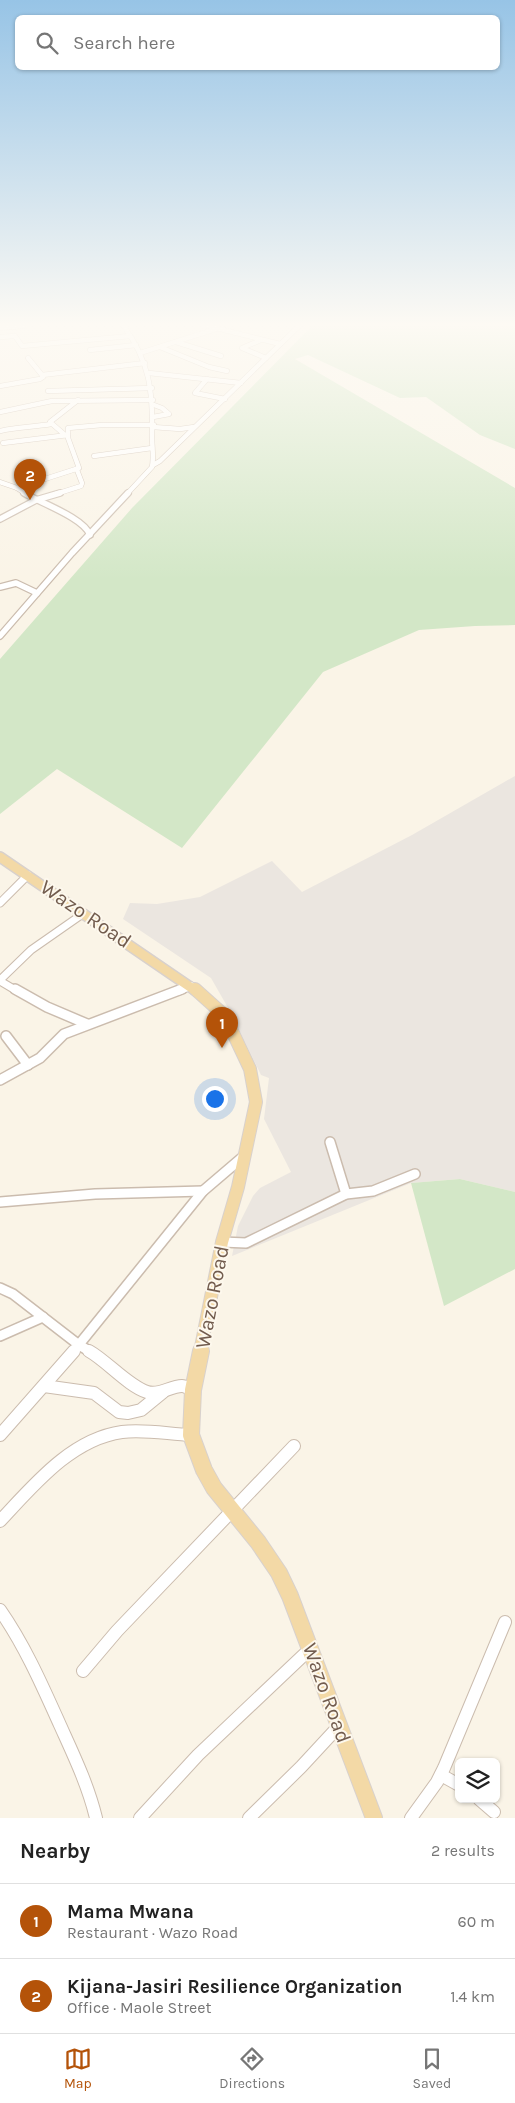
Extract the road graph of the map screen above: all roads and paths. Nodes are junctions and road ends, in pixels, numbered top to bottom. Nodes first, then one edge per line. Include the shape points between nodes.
1 (65, 410) edge
2 (153, 410) edge
3 (164, 410) edge
4 (213, 410) edge
5 (153, 417) junction
6 (52, 425) junction
7 (153, 426) junction
8 (194, 427) junction
9 (0, 432) edge
10 (66, 435) junction
11 (37, 439) junction
12 (1, 444) edge
13 (152, 448) junction
14 (94, 456) dead end
15 (153, 465) junction
16 (77, 470) junction
17 (0, 482) edge
18 (14, 487) junction
19 (0, 490) edge
20 (36, 500) junction
21 (0, 519) edge
22 (90, 535) junction
23 (0, 587) edge
24 (29, 587) junction
25 (42, 587) junction
26 (37, 593) junction
27 (0, 636) edge
28 (0, 857) edge
29 (28, 874) junction
30 (0, 903) edge
31 (84, 913) junction
32 (0, 980) edge
33 (191, 986) junction
34 (87, 1024) junction
35 (6, 1036) dead end
36 (28, 1065) junction
37 (0, 1080) edge
38 (330, 1142) dead end
39 (246, 1155) junction
40 (415, 1174) dead end
41 (204, 1191) junction
42 (346, 1194) junction
43 (0, 1202) edge
44 (222, 1242) junction
45 (0, 1288) edge
46 (43, 1317) junction
47 (0, 1336) edge
48 (79, 1345) junction
49 (44, 1386) junction
50 (193, 1390) junction
51 (163, 1392) junction
52 (0, 1435) edge
53 (191, 1435) junction
54 (294, 1446) dead end
55 (234, 1509) junction
56 (0, 1521) edge
57 (0, 1610) edge
58 (505, 1622) dead end
59 (311, 1648) junction
60 (83, 1671) dead end
61 (339, 1726) junction
62 (441, 1775) junction
63 (455, 1783) edge
64 (484, 1803) edge
65 (494, 1812) dead end
66 (96, 1818) edge
67 (140, 1818) edge
68 (249, 1818) edge
69 (374, 1818) edge
70 (411, 1818) edge

1 - 6 street via 51,421
2 - 5 street
3 - 5 street via 169,414
4 - 8 street
5 - 7 street
6 - 9 street via 24,426
6 - 10 street
6 - 11 street
7 - 8 street
7 - 10 street via 70,428
7 - 13 street
8 - 15 street
9 - 12 street
10 - 11 street
10 - 16 street via 78,461
11 - 12 street
13 - 14 street
13 - 15 street
15 - 22 street
16 - 18 street
16 - 20 street via 81,486
17 - 18 street
18 - 19 street
18 - 20 street
20 - 21 street
20 - 22 street via 80,522
22 - 25 street
23 - 24 street via 16,583
24 - 25 street
24 - 26 street
25 - 26 street
26 - 27 street
28 - 29 main road, Wazo Road
29 - 30 street
29 - 31 main road, Wazo Road
31 - 32 street via 30,950
31 - 33 main road, Wazo Road
32 - 34 street via 47,1007
33 - 34 street
33 - 39 main road, Wazo Road via 225,1016 250,1069 256,1102
34 - 36 street via 64,1034 49,1051
35 - 36 street
36 - 37 street
38 - 42 street
39 - 41 street
39 - 44 main road, Wazo Road
40 - 42 street via 360,1194
41 - 43 street via 95,1194
41 - 48 street
42 - 44 street via 246,1243
44 - 50 main road, Wazo Road
45 - 46 street
46 - 47 street
46 - 48 street
48 - 49 street
48 - 51 street via 134,1385 147,1392
49 - 51 street via 94,1393 119,1412 128,1413 141,1410
49 - 52 street
50 - 51 street via 182,1386
50 - 53 main road, Wazo Road
53 - 55 main road, Wazo Road via 214,1488
53 - 56 street via 122,1432 90,1441 58,1465
54 - 55 street
55 - 59 main road, Wazo Road via 279,1574
55 - 60 street
57 - 66 street via 36,1670 87,1786
58 - 62 street
59 - 61 main road, Wazo Road
59 - 67 street via 218,1736
61 - 68 street
61 - 69 main road, Wazo Road
62 - 63 street
62 - 70 street
64 - 65 street

